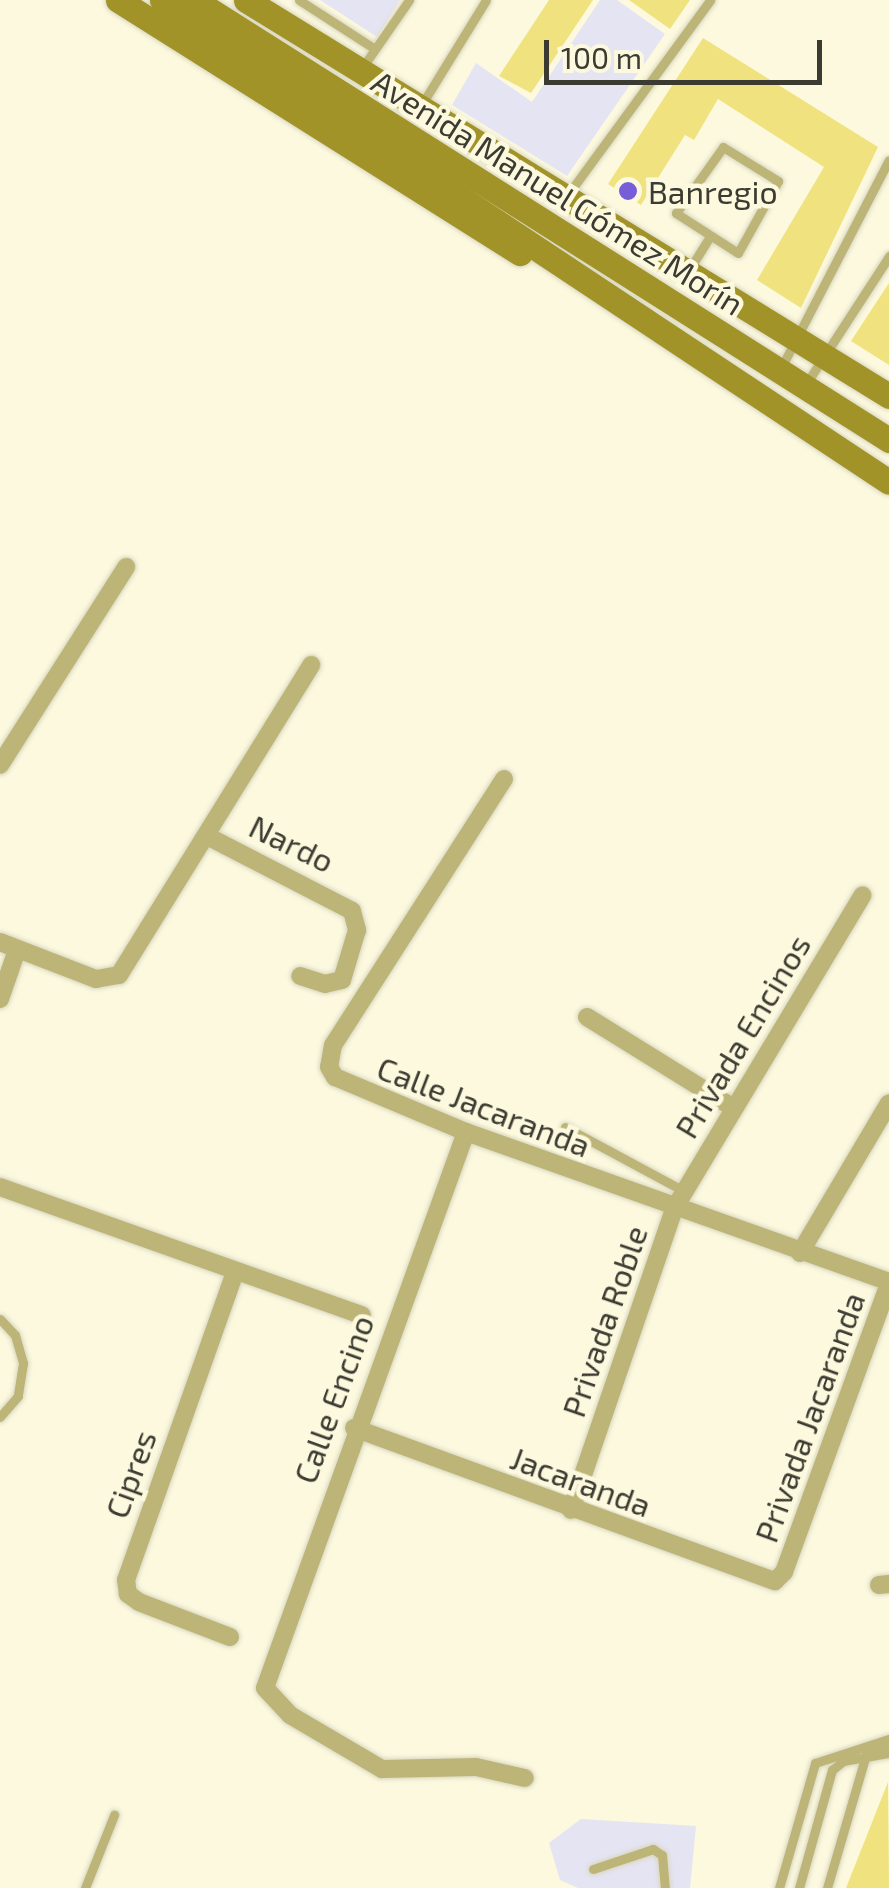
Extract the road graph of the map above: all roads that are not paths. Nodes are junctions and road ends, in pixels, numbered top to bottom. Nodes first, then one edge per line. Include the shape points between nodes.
1 (118, 0) edge
2 (162, 0) edge
3 (194, 0) edge
4 (246, 0) edge
5 (298, 0) edge
6 (410, 0) edge
7 (486, 0) edge
8 (710, 0) edge
9 (375, 49) junction
10 (358, 74) junction
11 (418, 111) junction
12 (889, 160) edge
13 (513, 168) junction
14 (565, 200) junction
15 (710, 238) junction
16 (889, 256) edge
17 (610, 263) junction
18 (561, 267) junction
19 (688, 272) junction
20 (800, 339) junction
21 (827, 356) junction
22 (781, 368) junction
23 (806, 384) junction
24 (889, 396) edge
25 (889, 440) edge
26 (889, 482) edge
27 (126, 567) dead end
28 (310, 665) dead end
29 (0, 764) edge
30 (504, 779) dead end
31 (206, 836) junction
32 (863, 894) dead end
33 (8, 946) edge
34 (300, 976) dead end
35 (0, 999) edge
36 (587, 1017) dead end
37 (889, 1103) edge
38 (732, 1107) junction
39 (565, 1127) dead end
40 (466, 1132) junction
41 (0, 1187) edge
42 (684, 1191) junction
43 (674, 1209) junction
44 (800, 1253) junction
45 (235, 1272) junction
46 (889, 1282) edge
47 (362, 1314) dead end
48 (0, 1319) edge
49 (0, 1417) edge
50 (354, 1428) junction
51 (571, 1510) junction
52 (784, 1572) joint
53 (230, 1637) dead end
54 (889, 1741) edge
55 (889, 1754) edge
56 (866, 1755) junction
57 (525, 1778) dead end
58 (114, 1816) dead end
59 (593, 1869) dead end
60 (85, 1888) edge
61 (665, 1888) edge
62 (779, 1888) edge
63 (799, 1888) edge
64 (826, 1888) edge

1 - 18 main road, Avenida Manuel Gómez Morín via 485,238
2 - 18 main road, Avenida Manuel Gómez Morín
3 - 17 main road, Avenida Manuel Gómez Morín
4 - 10 main road, Avenida Manuel Gómez Morín
5 - 9 lane
6 - 9 lane
7 - 11 lane
8 - 14 lane
9 - 10 lane
10 - 11 main road, Avenida Manuel Gómez Morín
11 - 13 main road, Avenida Manuel Gómez Morín
12 - 20 lane
13 - 14 main road, Avenida Manuel Gómez Morín
13 - 17 main road via 525,189 590,238
14 - 19 main road, Avenida Manuel Gómez Morín
15 - 15 lane via 675,211 723,146 774,174 778,186 742,251
15 - 19 lane
16 - 21 lane
17 - 22 main road, Avenida Manuel Gómez Morín
18 - 26 main road, Avenida Manuel Gómez Morín
19 - 20 main road, Avenida Manuel Gómez Morín
20 - 21 main road, Avenida Manuel Gómez Morín
20 - 22 lane
21 - 23 lane
21 - 24 main road, Avenida Manuel Gómez Morín
22 - 23 main road, Avenida Manuel Gómez Morín
23 - 25 main road, Avenida Manuel Gómez Morín
27 - 29 street
28 - 31 street, Nardo
30 - 40 street, Calle Jacaranda via 329,1057 343,1085
31 - 33 street, Nardo via 124,970 96,979
31 - 34 street, Nardo via 352,910 357,930 342,980 325,984
32 - 38 street, Privada Encinos
33 - 35 street
36 - 38 street
37 - 44 street
38 - 42 street, Privada Encinos
39 - 42 lane
40 - 43 street, Calle Jacaranda
40 - 50 street, Calle Encino
41 - 45 street
42 - 43 street, Privada Encinos
43 - 44 street, Calle Jacaranda
43 - 51 street, Privada Roble
44 - 46 street, Calle Jacaranda
45 - 47 street
45 - 53 street, Cipres via 126,1580 138,1602
46 - 52 street, Privada Jacaranda
48 - 49 lane via 15,1335 23,1363 18,1396
50 - 51 street, Jacaranda
50 - 57 street, Calle Encino via 264,1688 290,1715 382,1769 476,1767
51 - 52 street, Jacaranda via 764,1581
54 - 56 lane
54 - 62 lane via 815,1763
55 - 56 lane
56 - 63 lane via 832,1770
56 - 64 lane
58 - 60 lane
59 - 61 lane via 653,1849 662,1855

